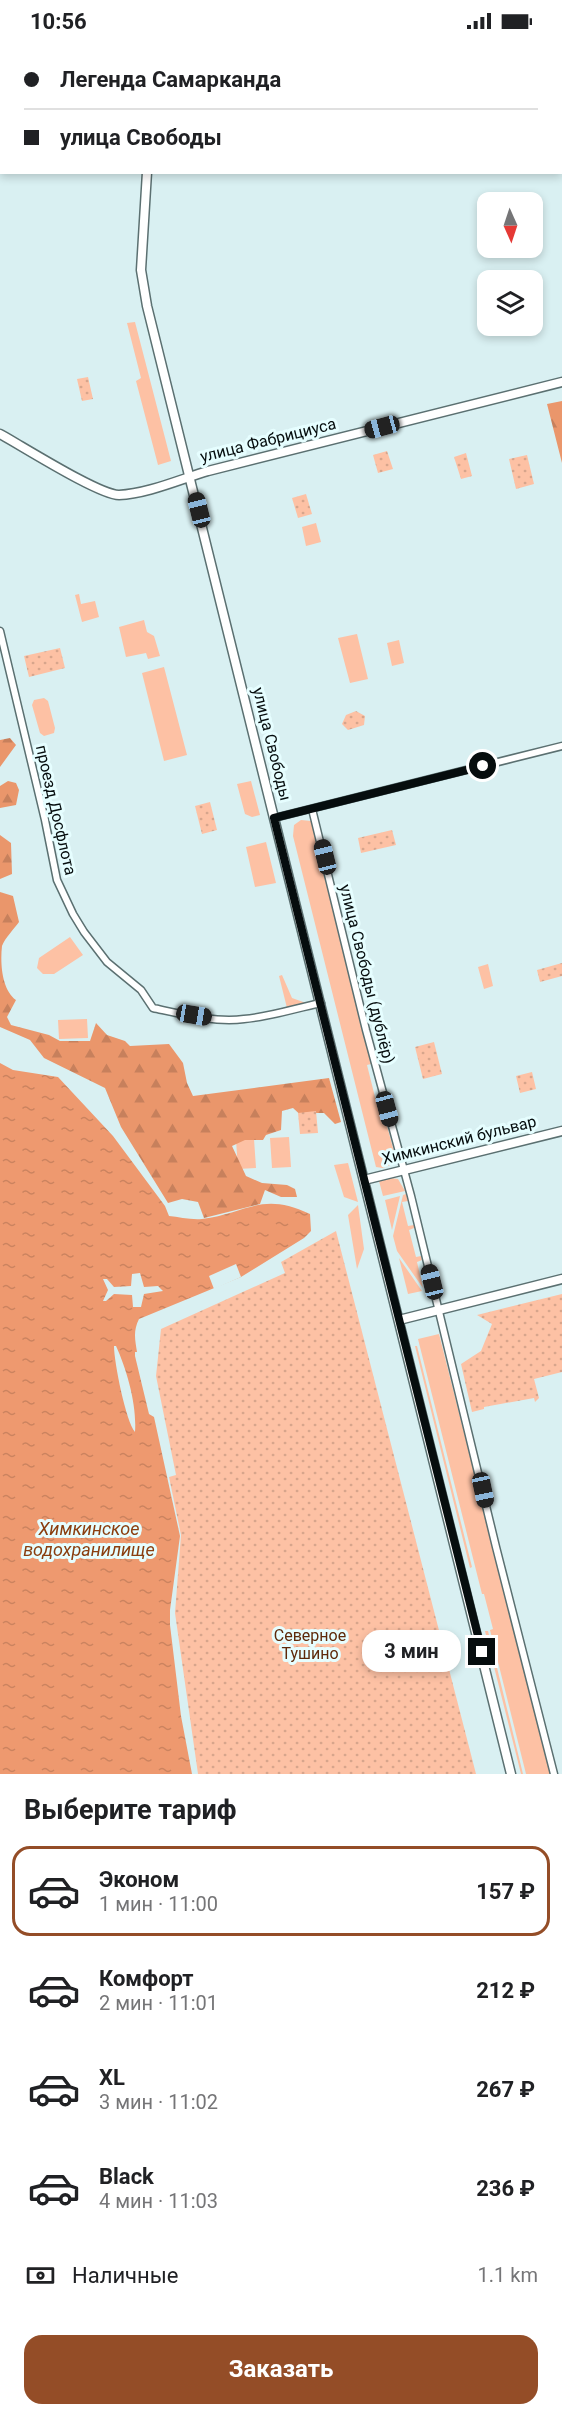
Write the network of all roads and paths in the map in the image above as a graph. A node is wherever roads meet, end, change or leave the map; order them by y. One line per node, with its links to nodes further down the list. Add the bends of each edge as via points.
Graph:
1 (147, 174): 4 (main road, улица Свободы, via 141,250 144,290)
2 (562, 382): 4 (main road, улица Фабрициуса)
3 (0, 434): 4 (main road, улица Фабрициуса, via 113,495)
4 (191, 476): 8 (main road, улица Свободы)
5 (0, 631): 9 (street, проезд Досфлота, via 57,880 73,914 107,962 141,990 153,1008 163,1010 244,1020)
6 (562, 746): 7 (street)
7 (312, 809): 8 (street); 11 (street, улица Свободы (дублёр))
8 (274, 818): 9 (main road, улица Свободы)
9 (321, 1003): 12 (main road, улица Свободы)
10 (562, 1131): 11 (main road, Химкинский бульвар)
11 (404, 1169): 12 (main road, Химкинский бульвар); 14 (street, улица Свободы (дублёр))
12 (364, 1180): 15 (main road, улица Свободы)
13 (562, 1279): 14 (main road)
14 (438, 1311): 15 (main road); 17 (street, улица Свободы (дублёр))
15 (399, 1320): 16 (main road, улица Свободы)
16 (511, 1774)
17 (554, 1774)

